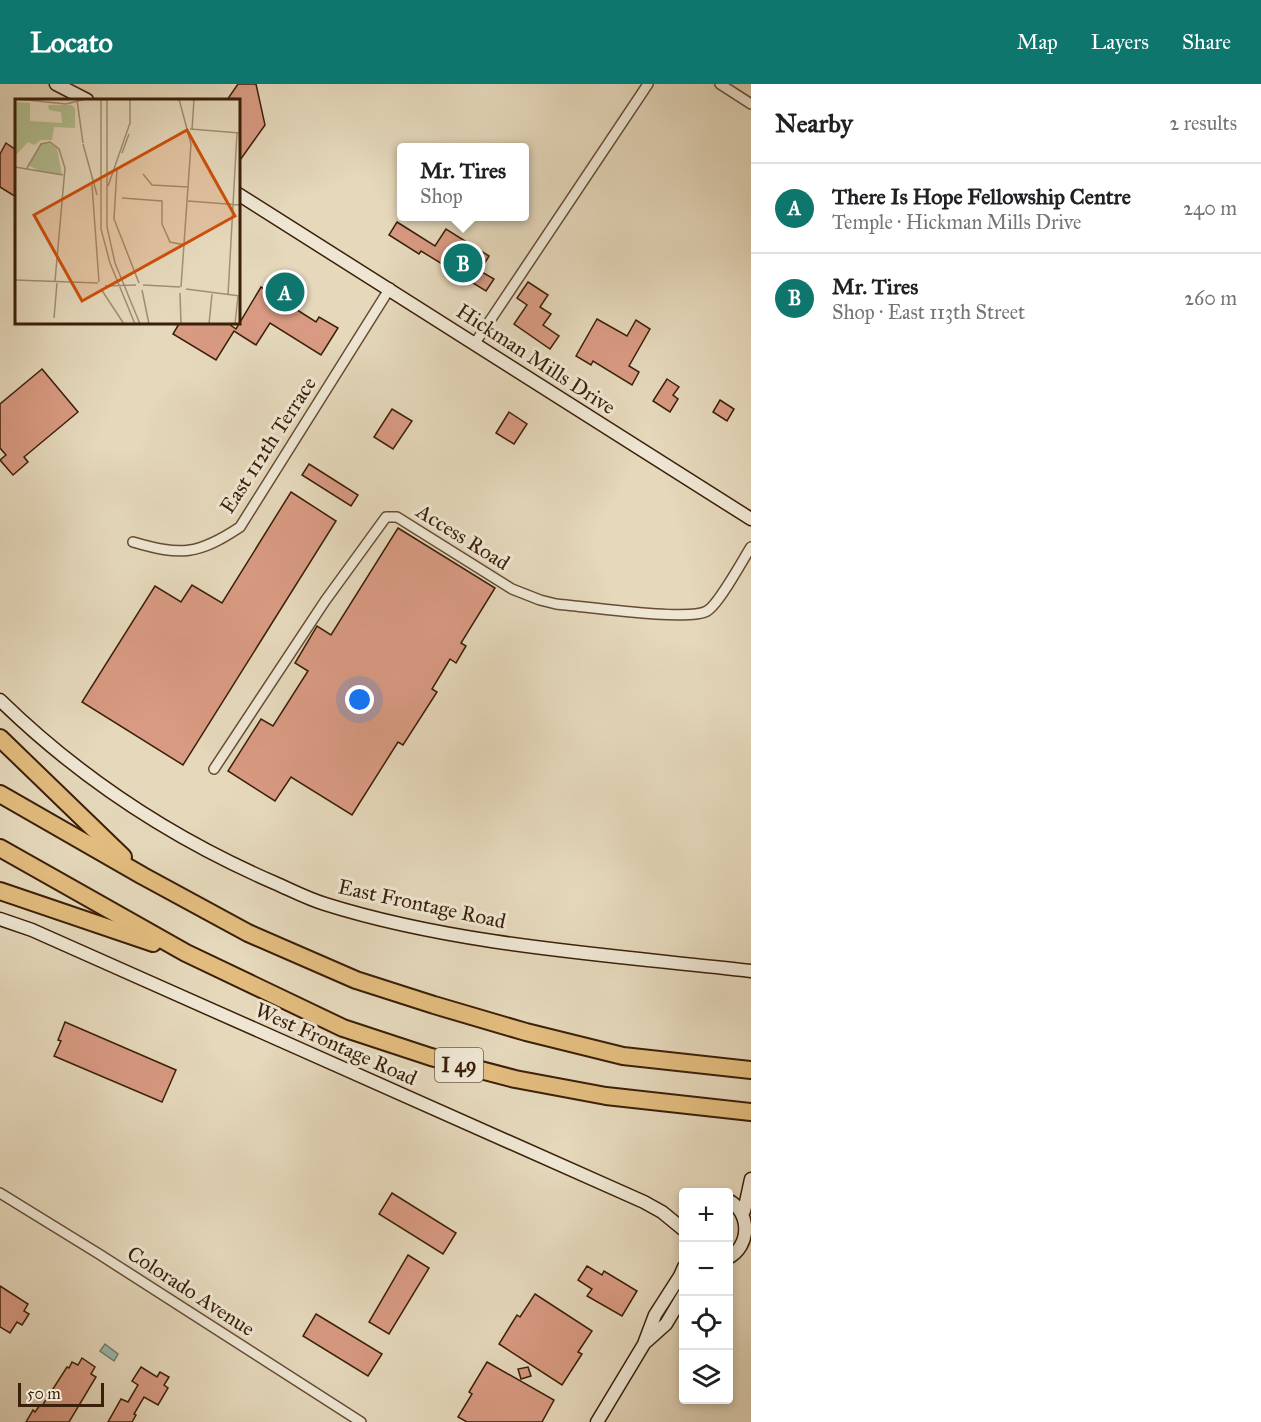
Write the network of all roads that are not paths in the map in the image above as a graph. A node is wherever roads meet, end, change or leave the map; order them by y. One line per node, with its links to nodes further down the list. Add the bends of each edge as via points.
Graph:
1 (56, 84): 5 (street)
2 (65, 84): 6 (street)
3 (648, 84): 10 (street)
4 (720, 84): 7 (street)
5 (86, 99)
6 (87, 99)
7 (751, 104)
8 (240, 195): 9 (street, Hickman Mills Drive)
9 (390, 288): 10 (street, Hickman Mills Drive); 12 (street, East 112th Terrace, via 240,527 214,544 191,551 160,550)
10 (475, 343): 11 (street, Hickman Mills Drive)
11 (751, 519)
12 (133, 542)
13 (751, 547): 16 (street, Access Road, via 715,603 707,611 686,616 540,600 512,589 397,517 386,517 325,601)
14 (0, 700): 23 (street, East Frontage Road, via 74,766 172,831 253,874 323,904 393,922 516,944)
15 (0, 738): 19 (highway)
16 (214, 769)
17 (0, 794): 19 (highway, I 49)
18 (0, 848): 22 (highway, I 49)
19 (143, 876): 24 (highway, I 49, via 259,937 356,980 434,1005 623,1056)
20 (0, 891): 22 (highway)
21 (0, 919): 31 (street, West Frontage Road, via 644,1202)
22 (186, 953): 25 (highway, I 49, via 343,1028 431,1057 514,1079 606,1096)
23 (751, 972)
24 (751, 1070)
25 (751, 1112)
26 (751, 1180): 28 (street); 30 (street)
27 (0, 1193): 37 (street, Colorado Avenue)
28 (733, 1196)
29 (733, 1202): 30 (street)
30 (744, 1211): 32 (street, via 750,1230)
31 (679, 1226)
32 (747, 1247): 33 (street)
33 (733, 1256)
34 (679, 1278): 36 (street, via 655,1315)
35 (683, 1296): 36 (street, via 666,1324)
36 (644, 1344): 38 (street)
37 (361, 1422)
38 (597, 1422)

